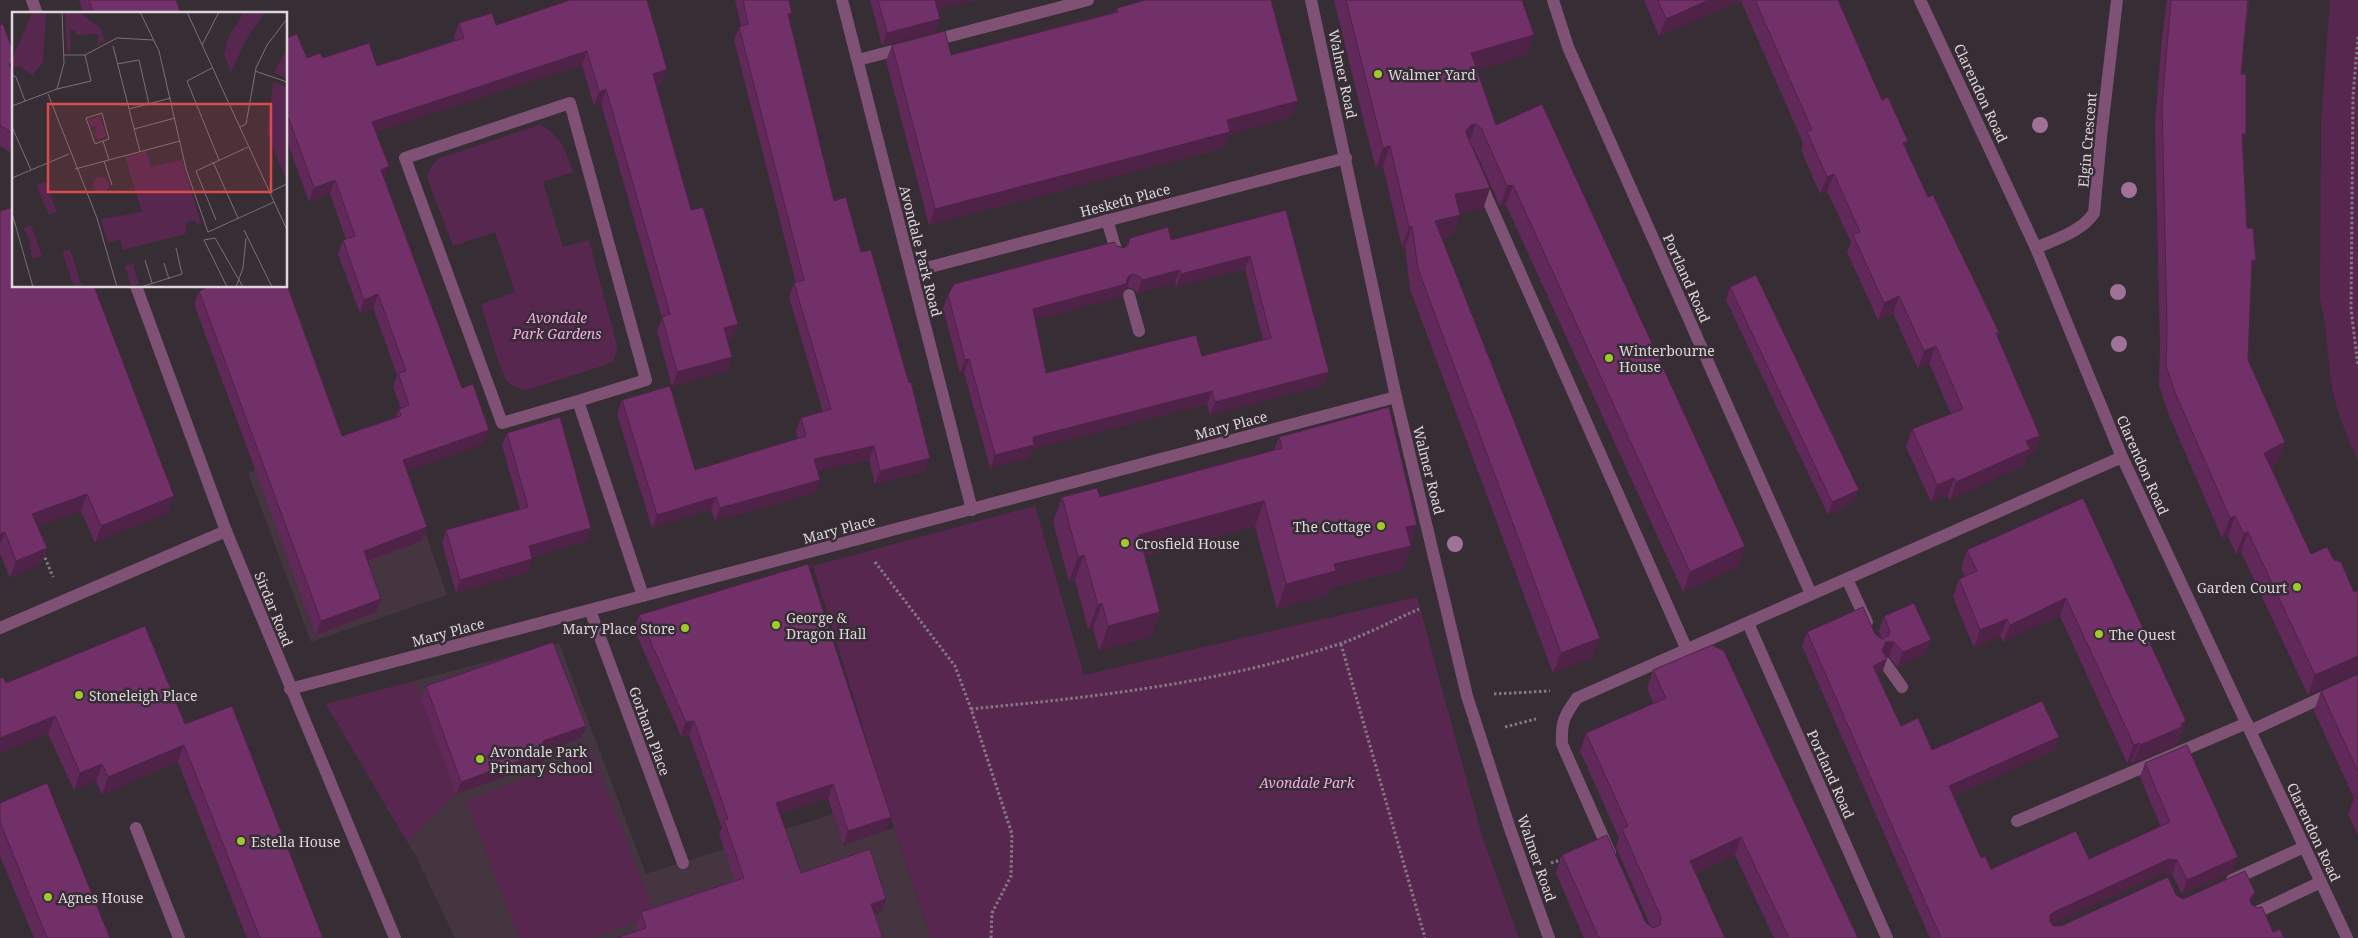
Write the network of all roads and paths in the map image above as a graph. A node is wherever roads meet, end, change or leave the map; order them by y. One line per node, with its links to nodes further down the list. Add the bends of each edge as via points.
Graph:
1 (32, 0): 9 (street)
2 (842, 0): 11 (street, Avondale Park Road)
3 (1088, 0): 8 (street)
4 (1311, 0): 12 (street, Walmer Road)
5 (1553, 0): 30 (street, Portland Road, via 1568,47)
6 (1920, 0): 15 (street, Clarendon Road)
7 (2117, 0): 15 (street, Elgin Crescent, via 2094,213 2088,222 2072,233)
8 (1073, 2): 11 (street)
9 (36, 12)
10 (2358, 37): 21 (path, via 2353,96 2350,309)
11 (858, 60): 17 (street, Avondale Park Road)
12 (1346, 158): 14 (street, Hesketh Place); 22 (street, Walmer Road)
13 (1475, 170): 39 (street)
14 (1108, 220): 16 (street); 17 (street, Hesketh Place)
15 (2036, 248): 24 (street, Clarendon Road)
16 (1117, 253)
17 (911, 272): 25 (street, Avondale Park Road)
18 (137, 288): 26 (street, Sirdar Road)
19 (1129, 295): 20 (street)
20 (1139, 331)
21 (2358, 366)
22 (1396, 397): 25 (street, Mary Place); 33 (street, Walmer Road)
23 (578, 401): 23 (street, via 502,423 405,158 570,103 646,380); 31 (street)
24 (2122, 457): 29 (street); 48 (street, Clarendon Road)
25 (972, 510): 27 (street, Mary Place)
26 (226, 531): 32 (street); 43 (street, Sirdar Road)
27 (857, 539): 31 (street, Mary Place); 46 (path, via 955,666)
28 (40, 547): 32 (path)
29 (1847, 579): 30 (street); 37 (street)
30 (1811, 594): 35 (street)
31 (643, 596): 34 (street, Mary Place)
32 (63, 601): 36 (street)
33 (1446, 602): 38 (path, via 1420,608); 44 (street, Walmer Road)
34 (590, 610): 43 (street, Mary Place); 54 (street, Gorham Place)
35 (1748, 623): 39 (street); 66 (street, Portland Road)
36 (0, 628)
37 (1873, 637)
38 (1341, 644): 46 (path, via 1242,671 1085,698); 64 (path)
39 (1687, 650): 45 (street)
40 (1884, 663): 42 (street)
41 (2358, 681): 48 (street)
42 (1902, 687)
43 (290, 689): 62 (street, Sirdar Road)
44 (1467, 696): 45 (path, via 1547,690); 49 (street, Walmer Road)
45 (1577, 698): 47 (street)
46 (971, 708): 63 (path, via 1012,834 1011,876 992,913)
47 (1568, 711): 49 (path); 52 (street, via 1561,725 1562,744)
48 (2248, 727): 50 (street); 53 (street, Clarendon Road)
49 (1479, 733): 65 (street, Walmer Road)
50 (2017, 821)
51 (136, 828): 61 (street)
52 (1606, 843): 55 (path); 56 (street)
53 (2304, 847): 57 (street, Clarendon Road); 58 (street)
54 (683, 863)
55 (1546, 865)
56 (1617, 869)
57 (2321, 882): 59 (street); 67 (street, Clarendon Road)
58 (2219, 886)
59 (2253, 914)
60 (2358, 936): 68 (street)
61 (179, 938)
62 (395, 938)
63 (991, 938)
64 (1425, 938)
65 (1549, 938)
66 (1887, 938)
67 (2347, 938)
68 (2353, 938)

